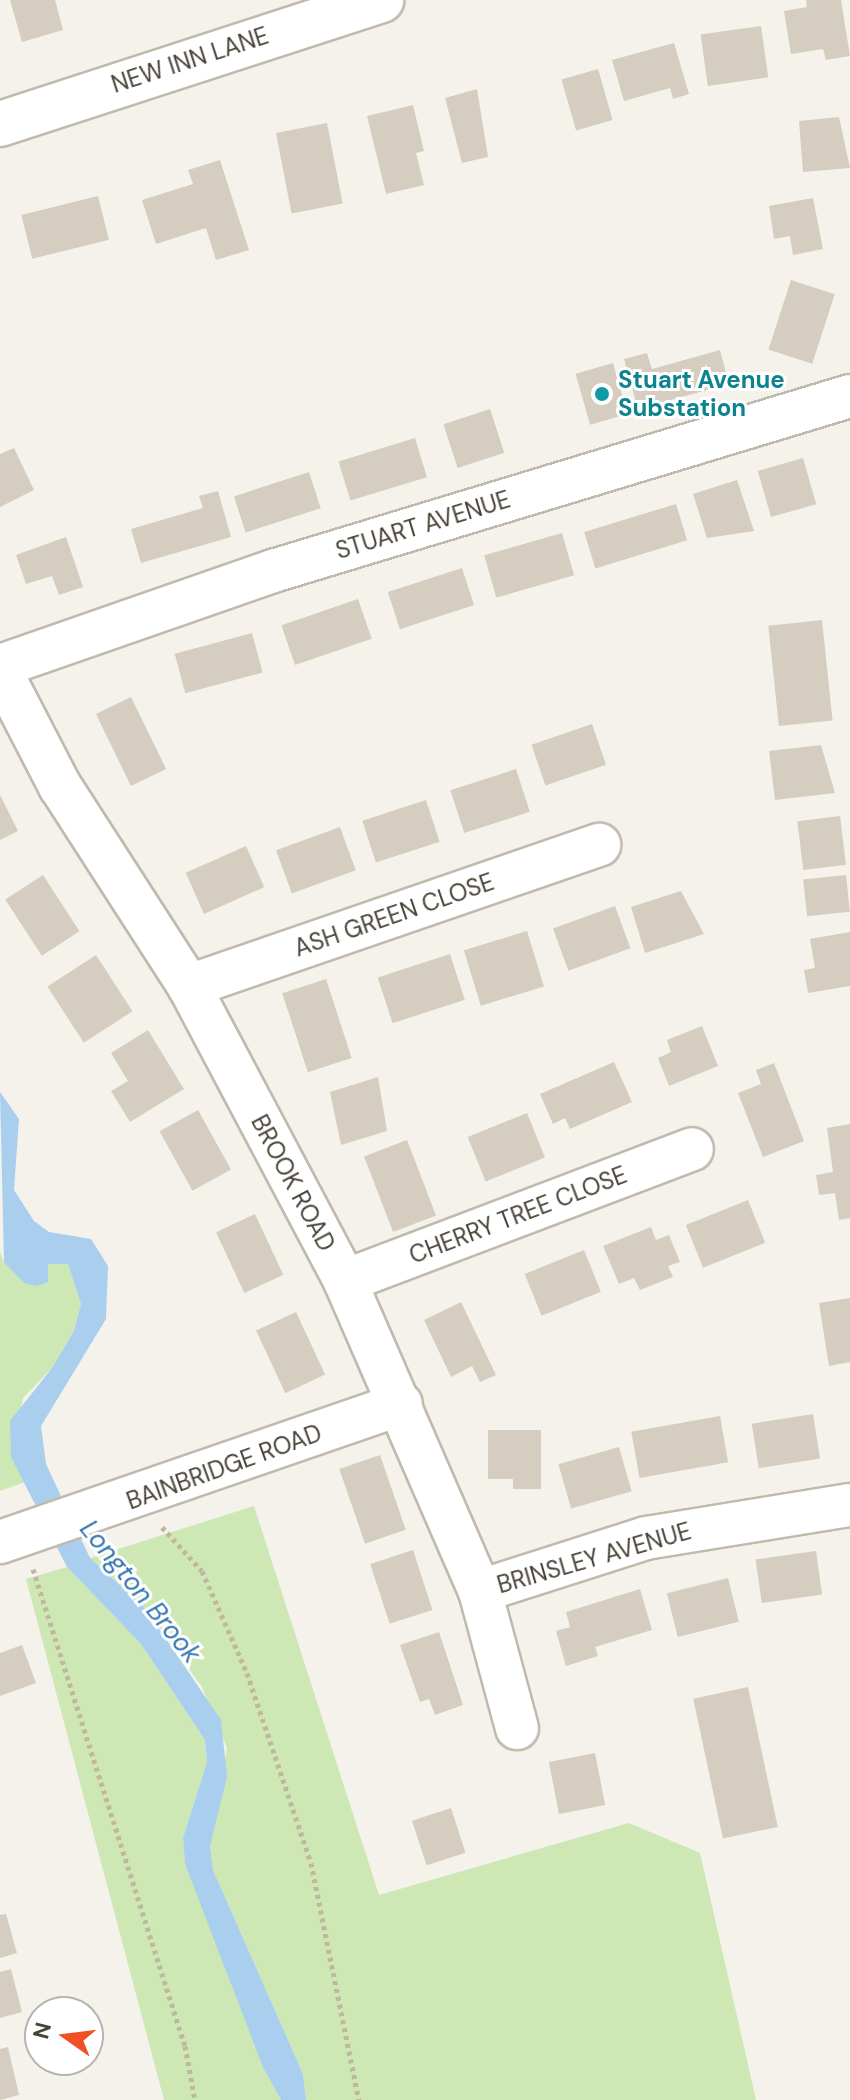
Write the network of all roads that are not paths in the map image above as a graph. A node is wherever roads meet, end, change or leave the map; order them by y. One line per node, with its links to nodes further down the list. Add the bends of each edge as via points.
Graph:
1 (381, 0): 2 (street, NEW INN LANE)
2 (0, 124)
3 (850, 396): 4 (street, STUART AVENUE, via 273,571)
4 (0, 668): 6 (street, BROOK ROAD, via 60,786)
5 (599, 845): 6 (street, ASH GREEN CLOSE)
6 (189, 986): 8 (street, BROOK ROAD)
7 (692, 1149): 8 (street, CHERRY TREE CLOSE)
8 (345, 1281): 9 (street, BROOK ROAD)
9 (401, 1404): 11 (street, BAINBRIDGE ROAD); 12 (street, BROOK ROAD)
10 (850, 1505): 12 (street, BRINSLEY AVENUE, via 646,1538)
11 (19, 1537)
12 (480, 1591): 13 (street, BROOK ROAD)
13 (517, 1728)

